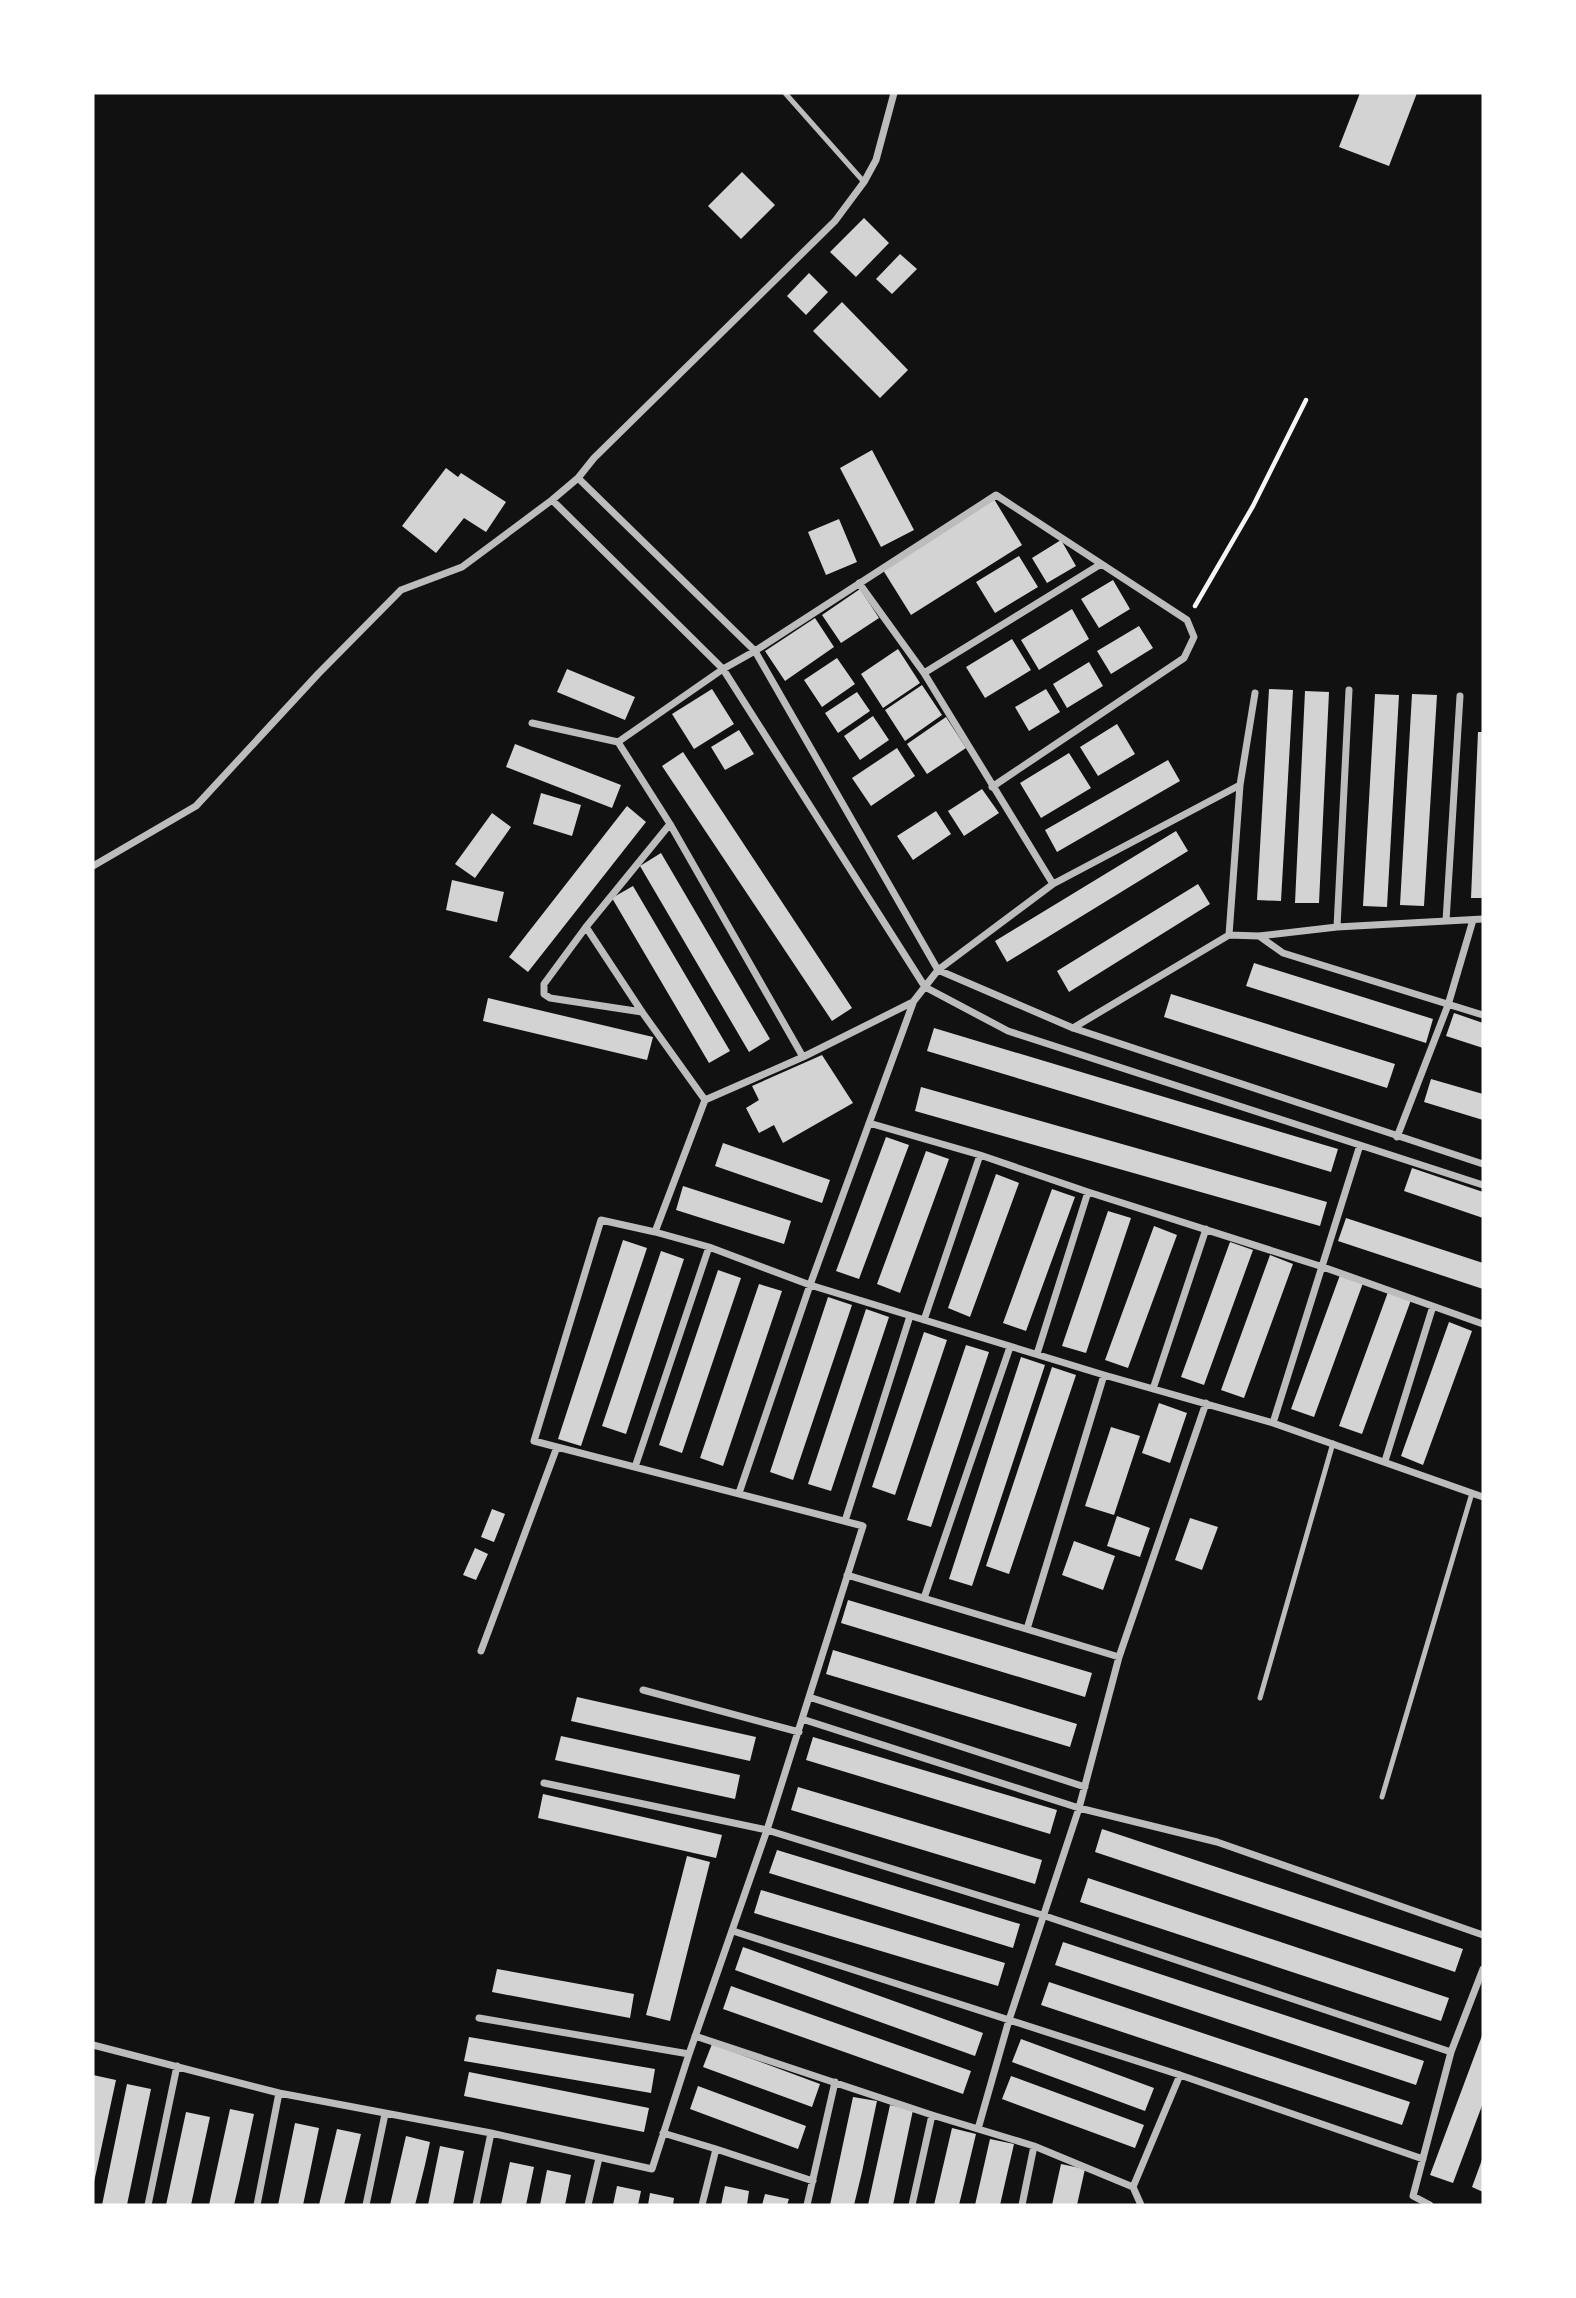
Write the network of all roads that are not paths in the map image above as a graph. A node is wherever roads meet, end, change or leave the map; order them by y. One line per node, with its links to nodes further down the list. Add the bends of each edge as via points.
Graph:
1 (785, 93): 3 (lane)
2 (894, 93): 3 (street, via 876,160)
3 (864, 183): 4 (street, via 835,221)
4 (578, 478): 5 (street); 8 (street)
5 (552, 500): 9 (street); 19 (street, via 462,567 401,590 196,806)
6 (1101, 564): 7 (street, via 996,495); 10 (street); 17 (street, via 1187,620 1194,637 1184,658)
7 (859, 583): 8 (street); 10 (street)
8 (755, 651): 9 (street); 28 (street)
9 (723, 669): 15 (street); 29 (street)
10 (924, 673): 17 (street)
11 (1349, 690): 25 (street)
12 (1255, 693): 16 (street)
13 (1460, 696): 23 (street)
14 (532, 723): 15 (street)
15 (618, 742): 18 (street)
16 (1240, 785): 20 (street); 26 (street)
17 (992, 787): 20 (street)
18 (670, 824): 24 (street); 35 (street)
19 (93, 866)
20 (1053, 884): 28 (street)
21 (1483, 919): 22 (street)
22 (1473, 920): 23 (street); 31 (street)
23 (1446, 921): 25 (street)
24 (586, 927): 32 (street); 32 (street, via 544,984 544,993 550,998)
25 (1337, 927): 27 (street)
26 (1229, 935): 27 (street); 34 (street)
27 (1259, 936): 31 (street, via 1283,953)
28 (938, 970): 29 (street); 34 (street)
29 (925, 987): 30 (street); 39 (street, via 1008,1031)
30 (913, 1002): 35 (street); 37 (street)
31 (1448, 1005): 33 (street); 38 (street)
32 (642, 1012): 36 (street)
33 (1483, 1015)
34 (1073, 1028): 38 (street)
35 (803, 1057): 36 (street)
36 (705, 1100): 45 (street)
37 (869, 1123): 40 (street); 48 (street)
38 (1397, 1137): 41 (street)
39 (1360, 1145): 42 (street); 47 (street)
40 (979, 1155): 43 (street); 51 (street)
41 (1483, 1164)
42 (1483, 1185)
43 (1088, 1192): 44 (street); 54 (street)
44 (1206, 1229): 47 (street); 56 (street)
45 (655, 1232): 46 (street); 60 (street, via 600,1220 534,1441)
46 (709, 1247): 48 (street); 62 (street)
47 (1323, 1267): 49 (street); 58 (street)
48 (810, 1285): 50 (street); 63 (street)
49 (1433, 1306): 52 (street); 61 (street)
50 (910, 1316): 51 (street); 66 (street)
51 (924, 1320): 53 (street)
52 (1483, 1324)
53 (1010, 1347): 54 (street); 68 (street)
54 (1037, 1354): 55 (street)
55 (1104, 1375): 56 (street); 69 (street)
56 (1153, 1389): 57 (street)
57 (1206, 1403): 58 (street); 71 (street)
58 (1273, 1423): 59 (street)
59 (1333, 1443): 61 (street); 74 (lane)
60 (557, 1447): 62 (street); 70 (street)
61 (1385, 1461): 64 (street)
62 (635, 1467): 63 (street)
63 (739, 1493): 66 (street)
64 (1472, 1493): 65 (street); 79 (lane)
65 (1483, 1497)
66 (845, 1521): 67 (street, via 863,1526)
67 (847, 1575): 68 (street); 73 (street)
68 (924, 1598): 69 (street)
69 (1027, 1629): 71 (street)
70 (481, 1651)
71 (1119, 1657): 78 (street)
72 (643, 1690): 76 (street)
73 (809, 1697): 75 (street); 78 (street)
74 (1260, 1698)
75 (802, 1719): 76 (street); 80 (street)
76 (799, 1732): 81 (street)
77 (544, 1783): 81 (street)
78 (1085, 1787): 80 (street)
79 (1382, 1797)
80 (1079, 1808): 82 (street); 84 (street, via 1217,1842)
81 (767, 1830): 82 (street); 83 (street)
82 (1042, 1915): 87 (street); 90 (street)
83 (733, 1931): 87 (street); 88 (street)
84 (1483, 1936)
85 (1483, 1969): 90 (street)
86 (479, 2018): 91 (street)
87 (1009, 2020): 93 (street); 98 (street)
88 (695, 2036): 91 (street); 94 (street)
89 (93, 2045): 92 (street)
90 (1451, 2052): 104 (street)
91 (689, 2054): 100 (street)
92 (177, 2066): 95 (street); 107 (street)
93 (1180, 2075): 104 (street); 106 (street)
94 (835, 2082): 97 (street); 105 (street)
95 (279, 2093): 96 (street); 108 (street)
96 (385, 2115): 99 (street); 109 (street)
97 (932, 2115): 98 (street); 114 (street)
98 (978, 2129): 101 (street)
99 (491, 2133): 103 (street); 110 (street)
100 (663, 2133): 102 (street); 103 (street, via 652,2169)
101 (1034, 2146): 106 (street); 115 (street)
102 (716, 2149): 105 (street); 112 (street)
103 (599, 2158): 111 (street)
104 (1423, 2159): 117 (street, via 1413,2196)
105 (813, 2181): 113 (street)
106 (1133, 2187): 116 (street)
107 (148, 2205)
108 (257, 2205)
109 (366, 2205)
110 (476, 2205)
111 (588, 2205)
112 (702, 2205)
113 (807, 2205)
114 (912, 2205)
115 (1022, 2205)
116 (1141, 2205)
117 (1430, 2205)

